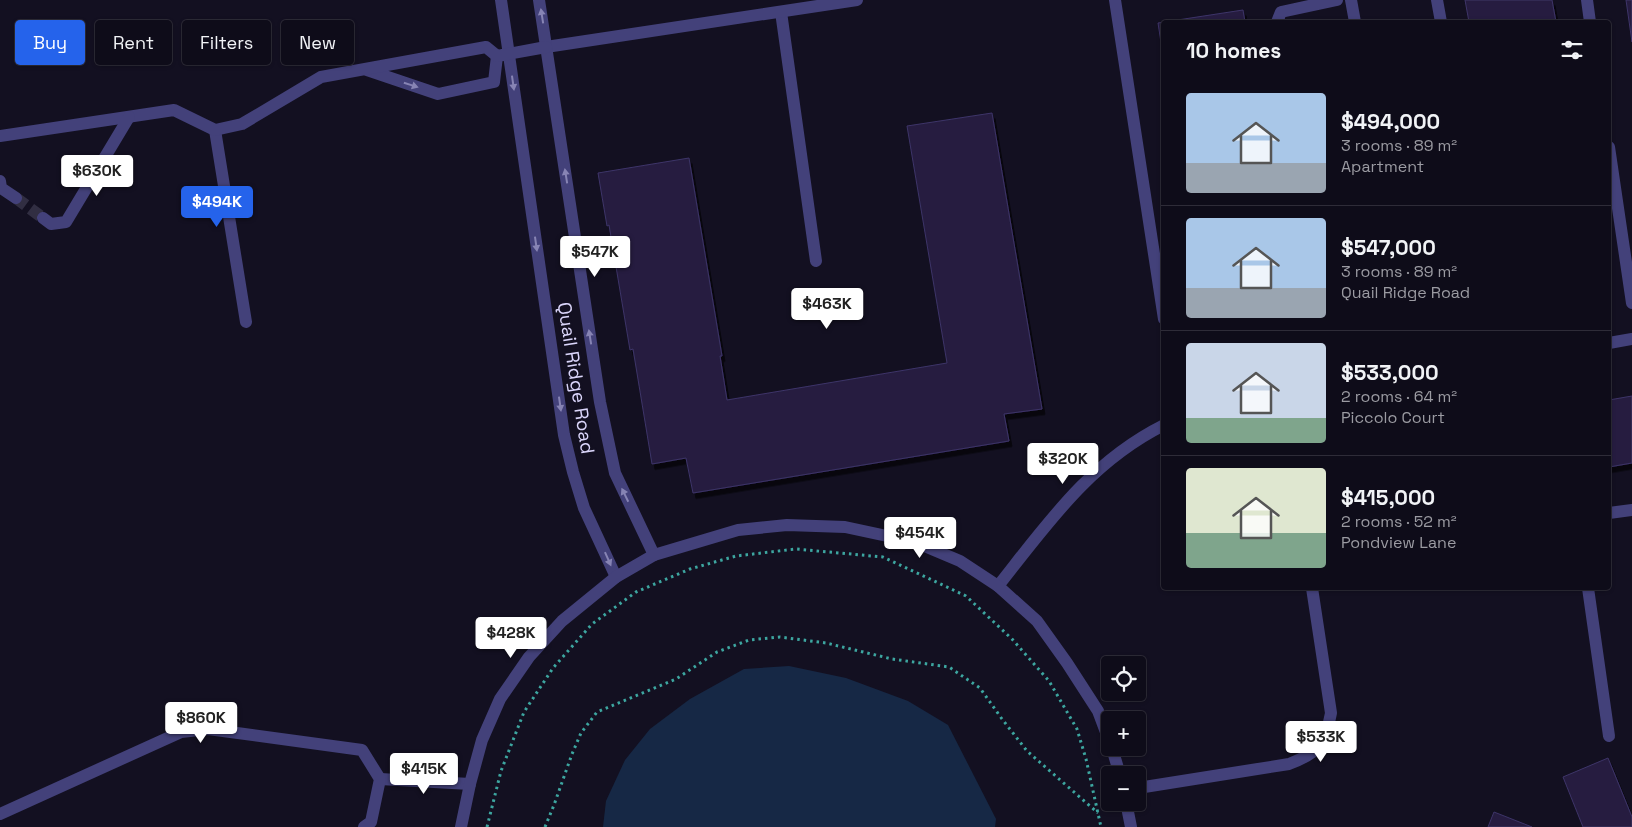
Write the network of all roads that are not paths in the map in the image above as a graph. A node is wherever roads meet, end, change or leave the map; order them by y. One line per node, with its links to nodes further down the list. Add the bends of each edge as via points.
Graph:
1 (501, 0): 15 (street, Quail Ridge Road)
2 (539, 0): 14 (street, Quail Ridge Road, one-way to 2)
3 (857, 0): 9 (street)
4 (1115, 0): 25 (street)
5 (1337, 0): 10 (street, via 1281,12)
6 (1351, 0): 11 (street)
7 (1437, 0): 12 (street)
8 (1587, 0): 13 (street)
9 (781, 12): 14 (street); 24 (street)
10 (1278, 20)
11 (1355, 20)
12 (1441, 20)
13 (1590, 20)
14 (546, 47): 15 (street); 33 (street, Quail Ridge Road, one-way to 14, via 615,473 600,402)
15 (503, 54): 16 (street, via 486,47); 16 (street, one-way to 15, via 438,94 494,82); 34 (street, Quail Ridge Road, one-way to 34, via 564,435 584,508)
16 (364, 70): 18 (street, via 321,77 242,124)
17 (129, 117): 18 (street, via 174,110); 19 (street); 23 (street, via 66,222 51,224)
18 (215, 130): 27 (street)
19 (0, 136)
20 (1611, 161): 26 (street)
21 (0, 181): 22 (street, via 1,188)
22 (16, 198)
23 (43, 218)
24 (816, 261)
25 (1161, 299)
26 (1632, 303)
27 (246, 322)
28 (1632, 340): 29 (street)
29 (1611, 343)
30 (1161, 427): 35 (street, via 1101,466 1065,503)
31 (1632, 510): 32 (street)
32 (1611, 513)
33 (654, 555): 34 (street); 35 (street, via 738,530 787,525 845,527 915,542 960,561)
34 (616, 577): 41 (street, via 562,621 529,657 500,699 482,740)
35 (998, 586): 38 (street, via 1037,621)
36 (1312, 590): 42 (street, via 1331,714 1328,730 1319,746 1308,757 1289,764)
37 (1588, 590): 39 (street)
38 (1101, 720)
39 (1609, 736)
40 (380, 779): 41 (street); 44 (street, via 362,750 208,729 181,732); 45 (street, via 371,822)
41 (470, 784): 46 (street)
42 (1146, 787)
43 (1128, 811): 47 (street)
44 (0, 814)
45 (364, 827)
46 (461, 827)
47 (1131, 827)

